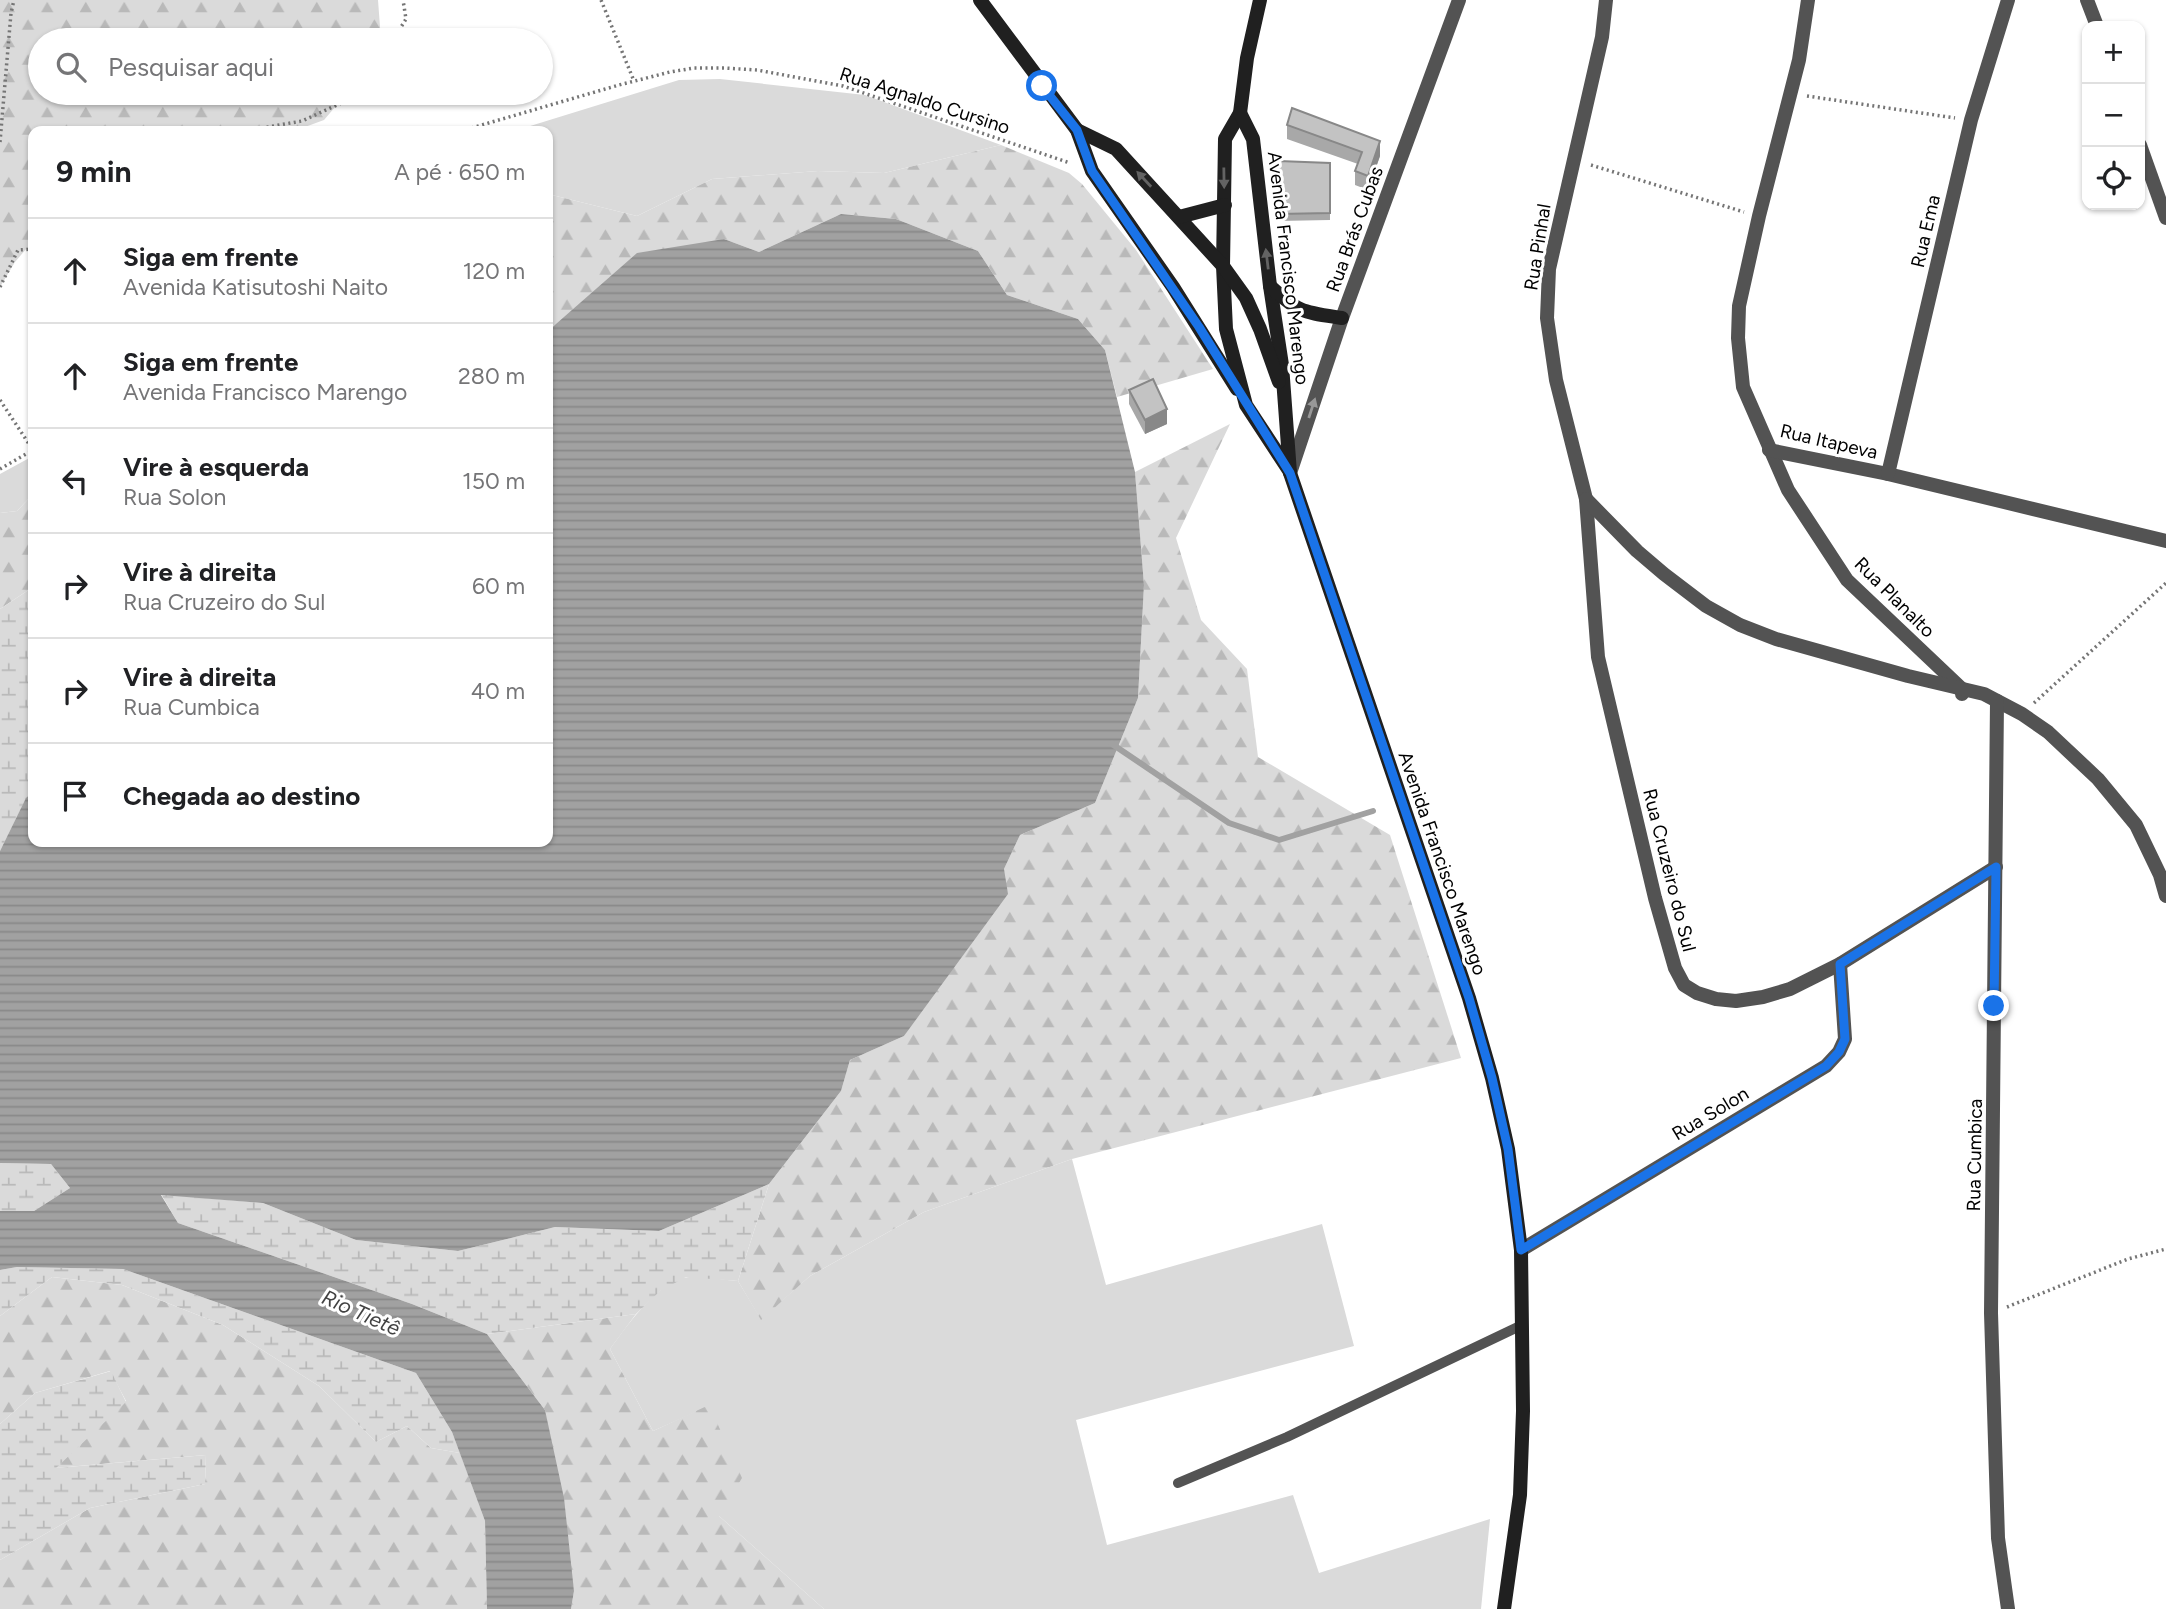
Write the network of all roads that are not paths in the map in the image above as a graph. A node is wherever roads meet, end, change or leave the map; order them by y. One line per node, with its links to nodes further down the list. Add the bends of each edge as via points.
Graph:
1 (980, 0): 10 (main road)
2 (1260, 0): 9 (main road, Avenida Francisco Marengo)
3 (1459, 0): 17 (street, Rua Brás Cubas)
4 (1606, 0): 23 (street, Rua Pinhal, via 1602,37 1549,269 1547,318 1556,380)
5 (2008, 0): 22 (street, Rua Ema, via 1970,120)
6 (2087, 0): 8 (street)
7 (1806, 2): 20 (street, Rua Itapeva, via 1799,60 1740,306 1743,387)
8 (2095, 21)
9 (1240, 113): 12 (main road, Avenida Francisco Marengo, one-way to 12, via 1225,139); 16 (main road, Avenida Francisco Marengo, one-way to 9, via 1253,139)
10 (1077, 130): 13 (main road, one-way to 10, via 1116,149); 19 (main road, via 1092,171)
11 (2141, 147): 14 (street)
12 (1225, 205): 13 (main road); 15 (main road, Avenida Francisco Marengo)
13 (1179, 216): 15 (main road)
14 (2166, 218)
15 (1223, 266): 18 (main road, via 1260,329); 19 (main road, Avenida Francisco Marengo, via 1226,329)
16 (1270, 286): 17 (main road, via 1294,308); 18 (main road, Avenida Francisco Marengo)
17 (1342, 318): 21 (street, Rua Brás Cubas, one-way to 17)
18 (1286, 401): 21 (main road, Avenida Francisco Marengo)
19 (1247, 405): 21 (main road, Avenida Francisco Marengo)
20 (1769, 450): 22 (street, Rua Itapeva); 25 (street, Rua Planalto, via 1788,490 1847,580)
21 (1290, 473): 30 (main road, Avenida Francisco Marengo, via 1469,998 1508,1149)
22 (1888, 474): 24 (street, Rua Itapeva)
23 (1586, 499): 25 (street, via 1664,574 1740,625); 29 (street, Rua Cruzeiro do Sul, via 1598,657 1655,898 1684,985 1716,999 1736,1001 1790,989)
24 (2166, 541)
25 (1962, 692): 26 (street, Rua Planalto)
26 (1997, 701): 27 (street, Rua Cumbica); 28 (street, Rua Planalto, via 2048,732 2136,825)
27 (1996, 867): 29 (street, Rua Cruzeiro do Sul); 34 (street, Rua Cumbica, via 1991,1313 1998,1538)
28 (2166, 895)
29 (1840, 964): 30 (street, Rua Solon, via 1845,1039 1826,1066)
30 (1521, 1250): 31 (main road, Avenida Francisco Marengo)
31 (1522, 1325): 32 (lane, via 1287,1437); 33 (main road, Avenida Francisco Marengo, via 1520,1495)
32 (1178, 1483)
33 (1504, 1609)
34 (2008, 1609)

